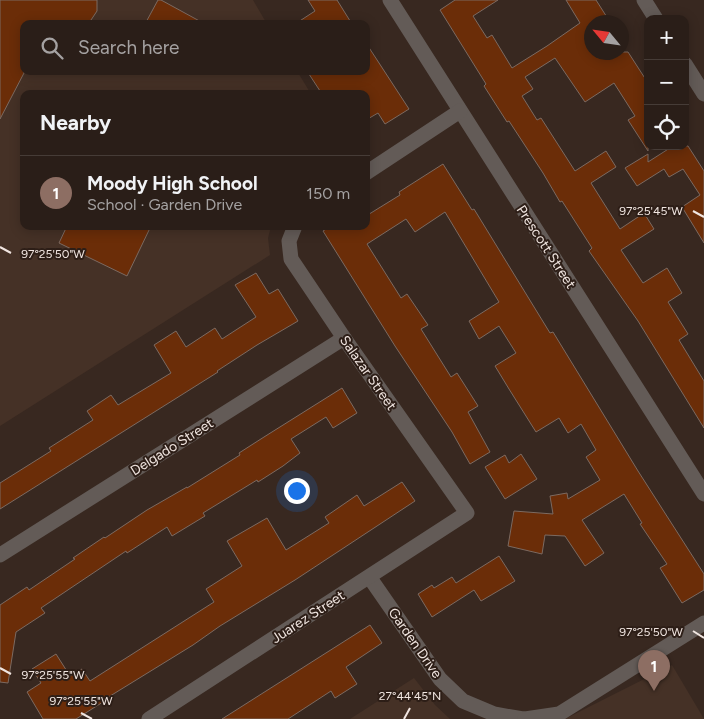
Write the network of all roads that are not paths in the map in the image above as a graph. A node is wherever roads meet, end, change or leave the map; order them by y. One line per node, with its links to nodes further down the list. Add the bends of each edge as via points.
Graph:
1 (390, 0): 6 (street, Prescott Street)
2 (644, 0): 3 (street)
3 (653, 15)
4 (689, 70): 5 (street)
5 (704, 94)
6 (460, 111): 7 (street); 10 (street, Prescott Street)
7 (370, 170)
8 (293, 230): 9 (street, Salazar Street, via 289,241 290,259)
9 (344, 338): 11 (street, Salazar Street); 12 (street, Delgado Street)
10 (704, 492)
11 (467, 513): 13 (street, Juarez Street)
12 (0, 555)
13 (370, 578): 15 (street, Juarez Street); 16 (street, Garden Drive, via 440,679 458,696 494,714)
14 (704, 623): 16 (street, Garden Drive, via 559,714)
15 (148, 719)
16 (524, 719)

